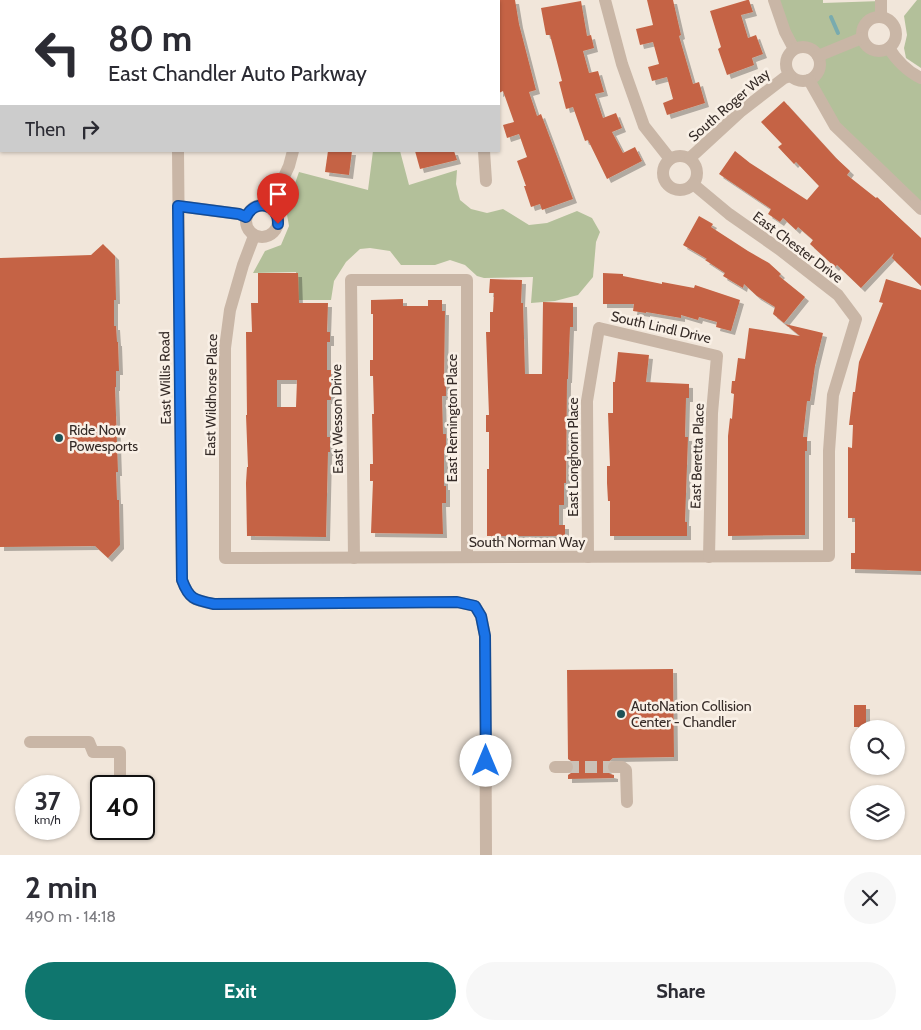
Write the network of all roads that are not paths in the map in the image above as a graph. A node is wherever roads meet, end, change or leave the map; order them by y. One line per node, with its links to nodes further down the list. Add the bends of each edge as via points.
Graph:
1 (605, 0): 16 (street, via 622,64 644,126)
2 (774, 0): 7 (street)
3 (881, 0): 4 (street)
4 (881, 17): 5 (street, via 866,22); 6 (street, via 891,22 896,32)
5 (862, 38): 6 (street, via 873,50); 8 (street)
6 (889, 48): 10 (street)
7 (794, 49): 8 (street, via 810,48); 9 (street, via 786,62)
8 (818, 56): 11 (street, via 818,73)
9 (790, 76): 11 (street, via 799,81); 15 (street, South Roger Way, via 740,112)
10 (921, 78)
11 (809, 80): 21 (street, via 835,126)
12 (178, 152): 19 (street, East Willis Road)
13 (293, 152): 20 (street)
14 (484, 152): 17 (street)
15 (690, 158): 16 (street, via 680,155); 18 (street, via 697,168)
16 (670, 159): 18 (street, via 664,168 664,180 677,190)
17 (486, 181)
18 (693, 184): 27 (street, East Chester Drive, via 838,295 856,319 833,395 829,451)
19 (178, 206): 22 (street); 37 (street, East Willis Road, via 182,580 186,591 194,600 214,604 457,602 475,606 481,616 485,636)
20 (270, 207): 22 (street, via 256,206); 23 (street, via 279,219 277,229 269,236)
21 (921, 208)
22 (246, 217): 23 (street, via 247,228)
23 (254, 236): 31 (street, East Wildhorse Place, via 230,310 225,348)
24 (467, 280): 28 (street, East Remington Place); 32 (street, East Wesson Drive, via 351,280)
25 (599, 328): 26 (street, South Lindl Drive); 29 (street, East Longhorn Place, via 587,401)
26 (717, 356): 30 (street, East Beretta Place, via 712,414)
27 (829, 556): 30 (street, South Norman Way)
28 (467, 557): 29 (street, South Norman Way); 32 (street, South Norman Way)
29 (588, 557): 30 (street, South Norman Way)
30 (709, 557)
31 (225, 558): 32 (street, South Norman Way)
32 (354, 558)
33 (30, 742): 35 (street, via 89,742 93,752 120,752)
34 (614, 767): 36 (street, via 626,770)
35 (120, 775)
36 (627, 802)
37 (486, 855)

